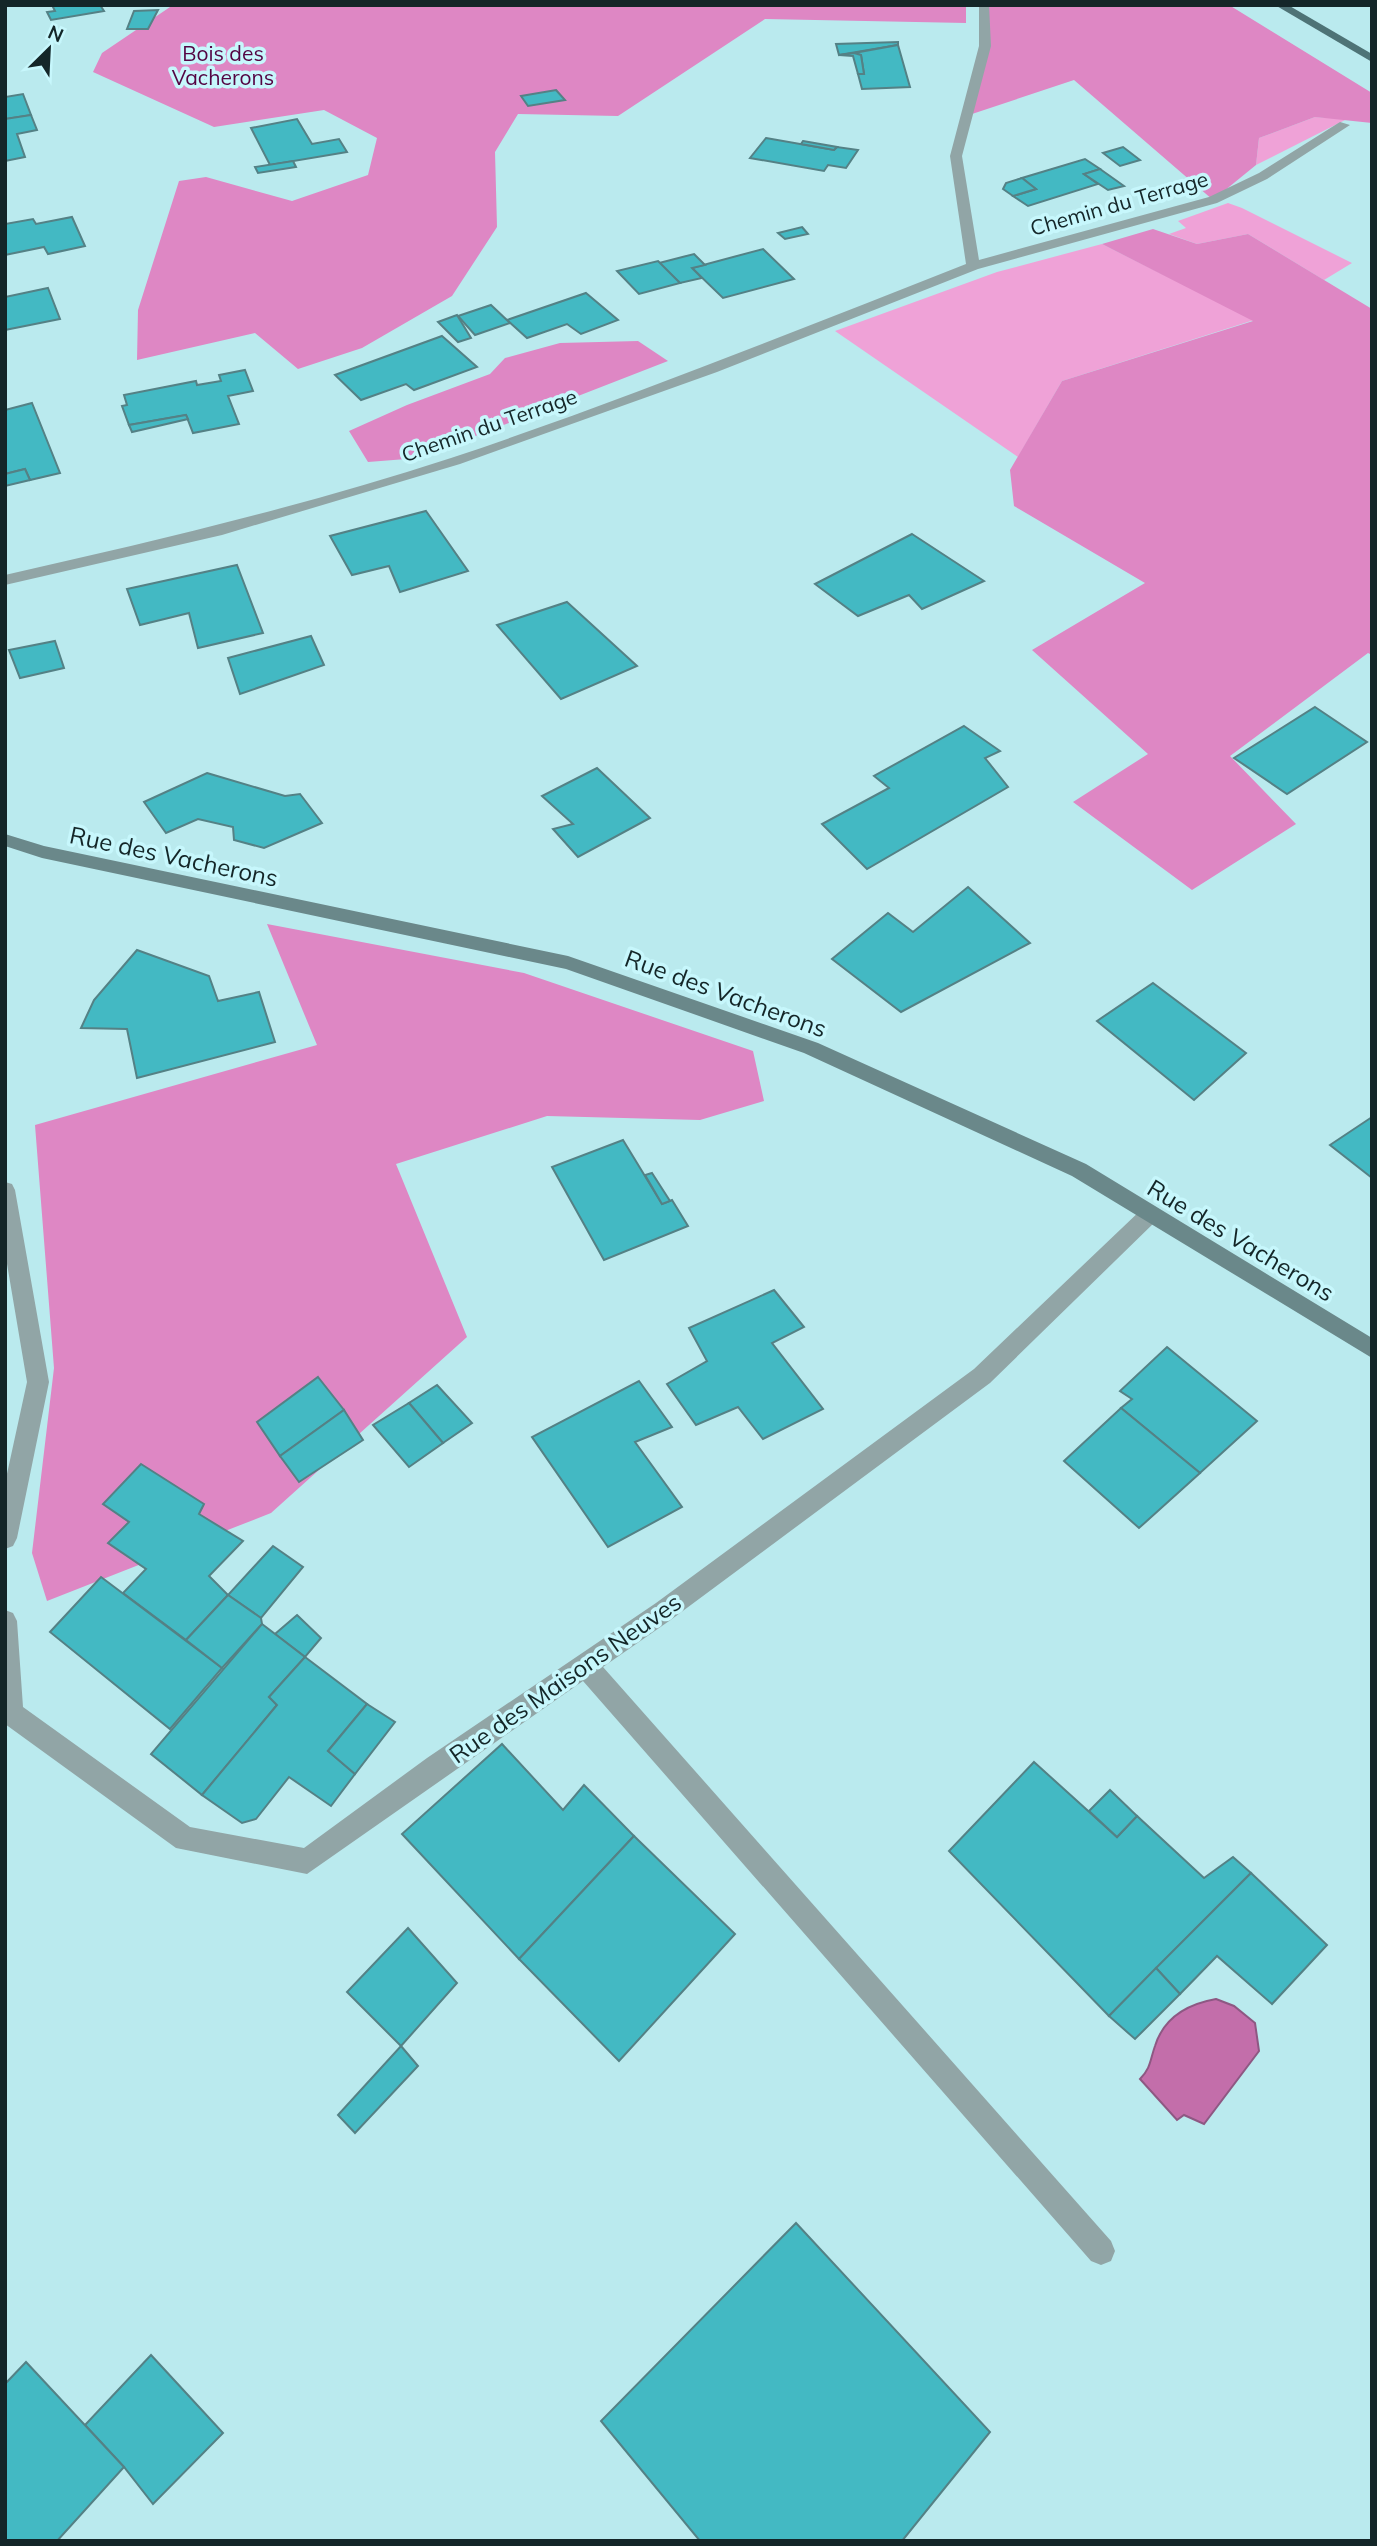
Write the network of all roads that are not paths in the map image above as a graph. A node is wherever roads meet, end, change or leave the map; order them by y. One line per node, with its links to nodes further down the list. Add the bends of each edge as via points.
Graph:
1 (984, 5): 5 (street, via 985,46 956,156)
2 (1280, 5): 3 (main road)
3 (1372, 59)
4 (1344, 125): 5 (street, Chemin du Terrage, via 1263,176 1213,200)
5 (972, 266): 6 (street, Chemin du Terrage, via 712,369 455,461 217,532)
6 (5, 580)
7 (5, 840): 9 (street, Rue des Vacherons, via 173,881 568,963 811,1048 1079,1170)
8 (5, 1190): 11 (street, via 38,1382)
9 (1150, 1214): 10 (street, Rue des Vacherons); 13 (street, Rue des Maisons Neuves, via 982,1376)
10 (1372, 1349)
11 (5, 1538)
12 (5, 1620): 13 (street, Rue des Maisons Neuves, via 11,1713 185,1839 307,1861)
13 (585, 1665): 14 (street)
14 (1101, 2252)

